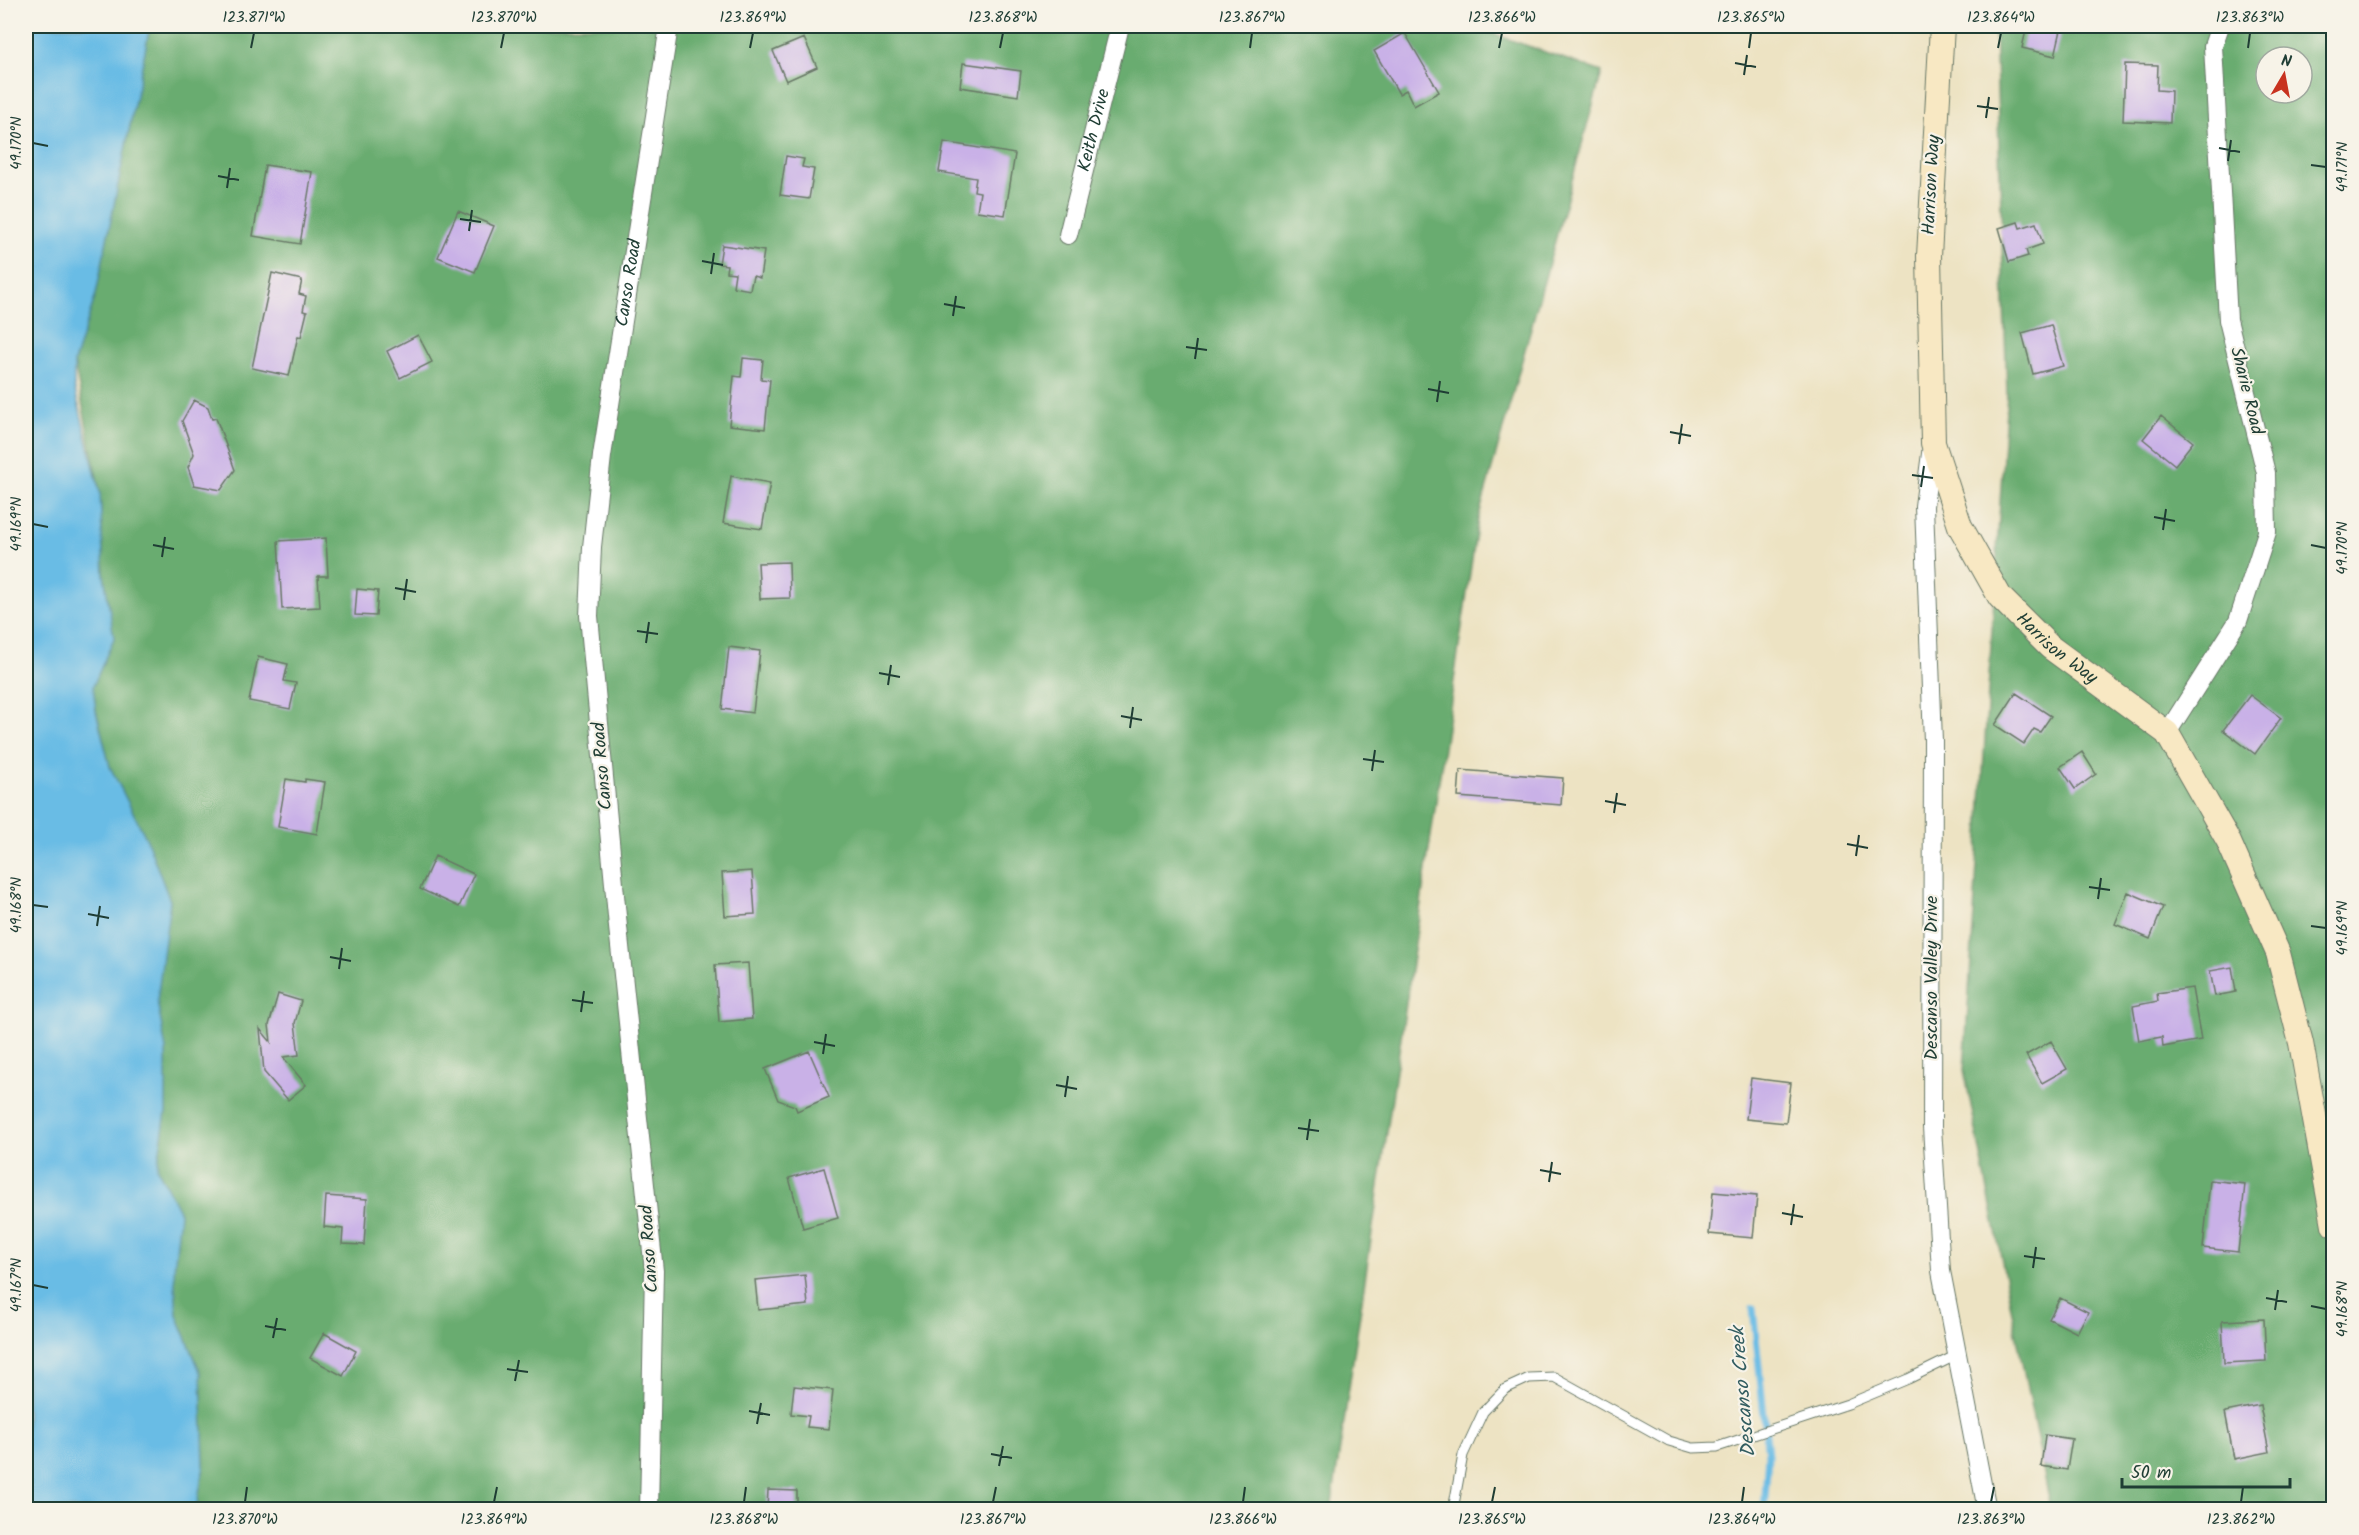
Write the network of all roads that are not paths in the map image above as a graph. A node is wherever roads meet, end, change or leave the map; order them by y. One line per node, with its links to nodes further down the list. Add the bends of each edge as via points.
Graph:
1 (669, 26): 10 (street, Canso Road, via 602,456 589,616 654,1271)
2 (1120, 26): 5 (street, Keith Drive)
3 (1942, 26): 6 (street, Harrison Way, via 1929,256)
4 (2220, 26): 7 (street, Sharie Road, via 2213,46 2228,320 2266,473 2267,532 2238,621)
5 (1068, 235)
6 (1933, 443): 7 (street, Harrison Way, via 1960,526 2001,597 2050,647); 9 (street, Descanso Valley Drive, via 1924,506 1933,741 1932,1127 1941,1271)
7 (2167, 733): 8 (street, Harrison Way, via 2228,840 2278,953 2301,1043)
8 (2334, 1225)
9 (1957, 1354): 11 (lane, via 1848,1404 1717,1446 1693,1448 1670,1441 1554,1377 1529,1378 1505,1389 1483,1412 1463,1455); 12 (street, Descanso Valley Drive)
10 (649, 1509)
11 (1453, 1509)
12 (1987, 1509)

